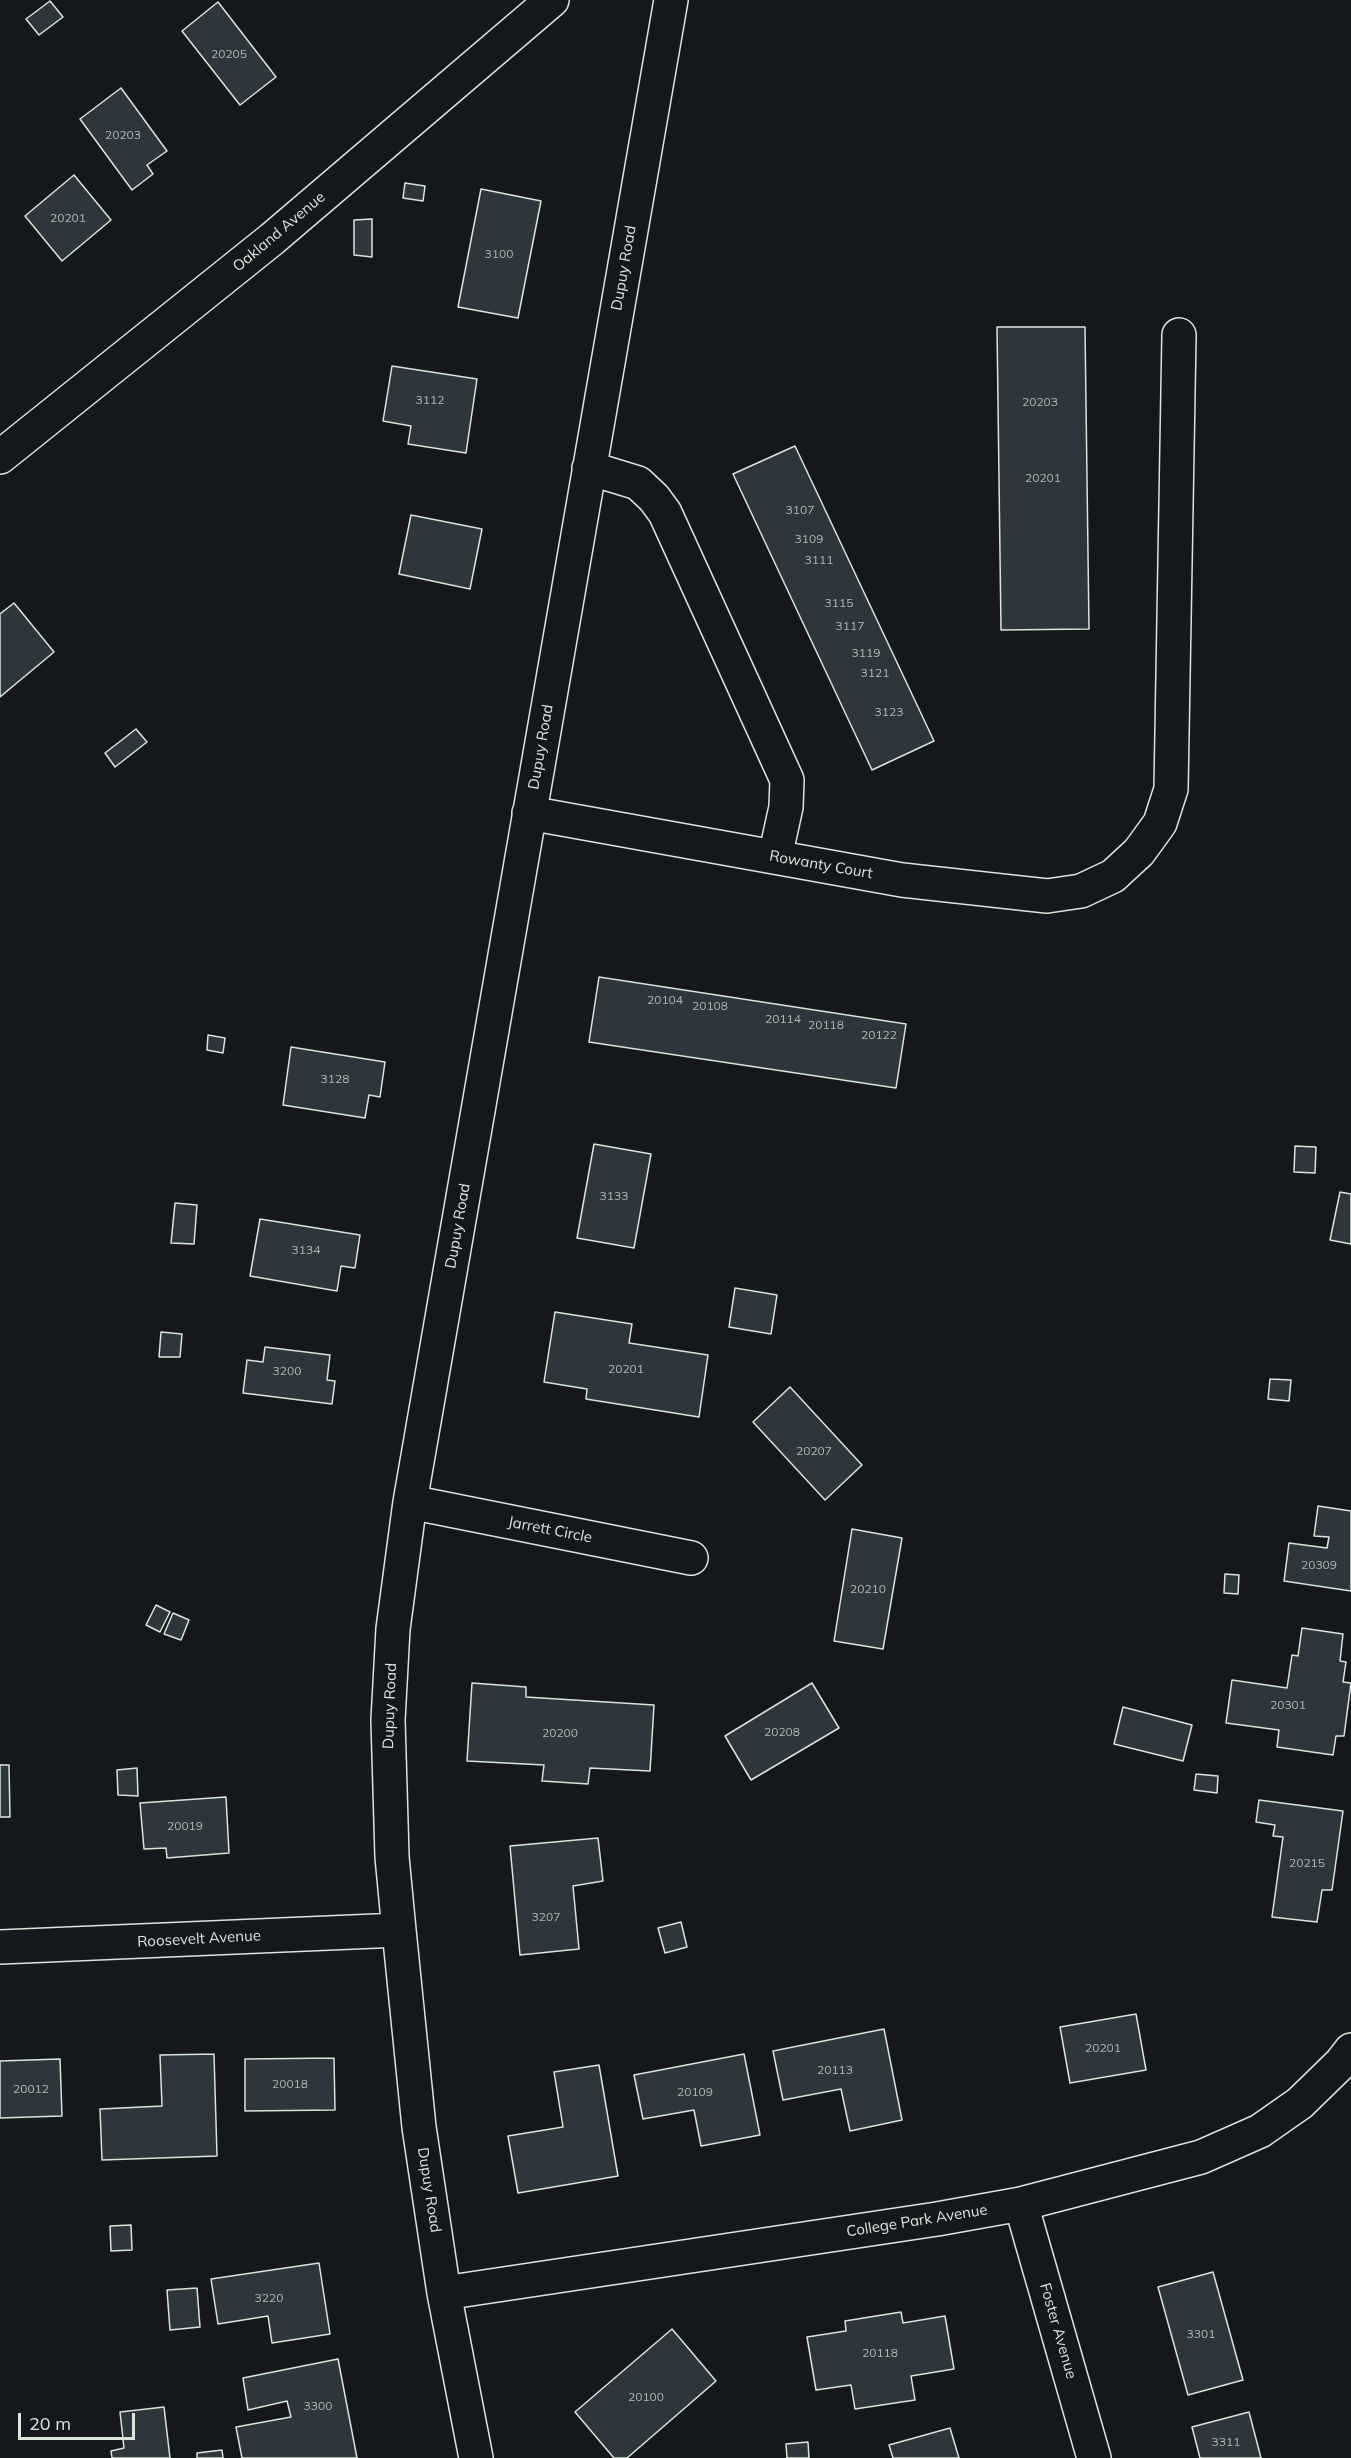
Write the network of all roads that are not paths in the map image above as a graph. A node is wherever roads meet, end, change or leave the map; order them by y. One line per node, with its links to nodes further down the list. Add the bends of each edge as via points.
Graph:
1 (552, 0): 4 (street, Oakland Avenue, via 272,239)
2 (671, 0): 5 (street, Dupuy Road)
3 (1179, 334): 7 (street, Rowanty Court, via 1172,789 1160,823 1139,852 1113,876 1082,891 1047,896 902,880)
4 (0, 457)
5 (589, 468): 6 (street, Dupuy Road); 7 (street, via 638,483 664,513 787,780 786,807)
6 (529, 813): 7 (street, Rowanty Court); 8 (street, Dupuy Road)
7 (775, 857)
8 (410, 1502): 9 (street, Jarrett Circle); 10 (street, Dupuy Road, via 393,1629 388,1720 392,1857)
9 (691, 1558)
10 (399, 1930): 11 (street, Roosevelt Avenue); 14 (street, Dupuy Road, via 419,2127)
11 (0, 1947)
12 (1351, 2050): 13 (street, College Park Avenue, via 1300,2103 1260,2131 1201,2157)
13 (1021, 2204): 14 (street, College Park Avenue); 16 (street, Foster Avenue)
14 (444, 2293): 15 (street, Dupuy Road)
15 (476, 2458)
16 (1094, 2458)

